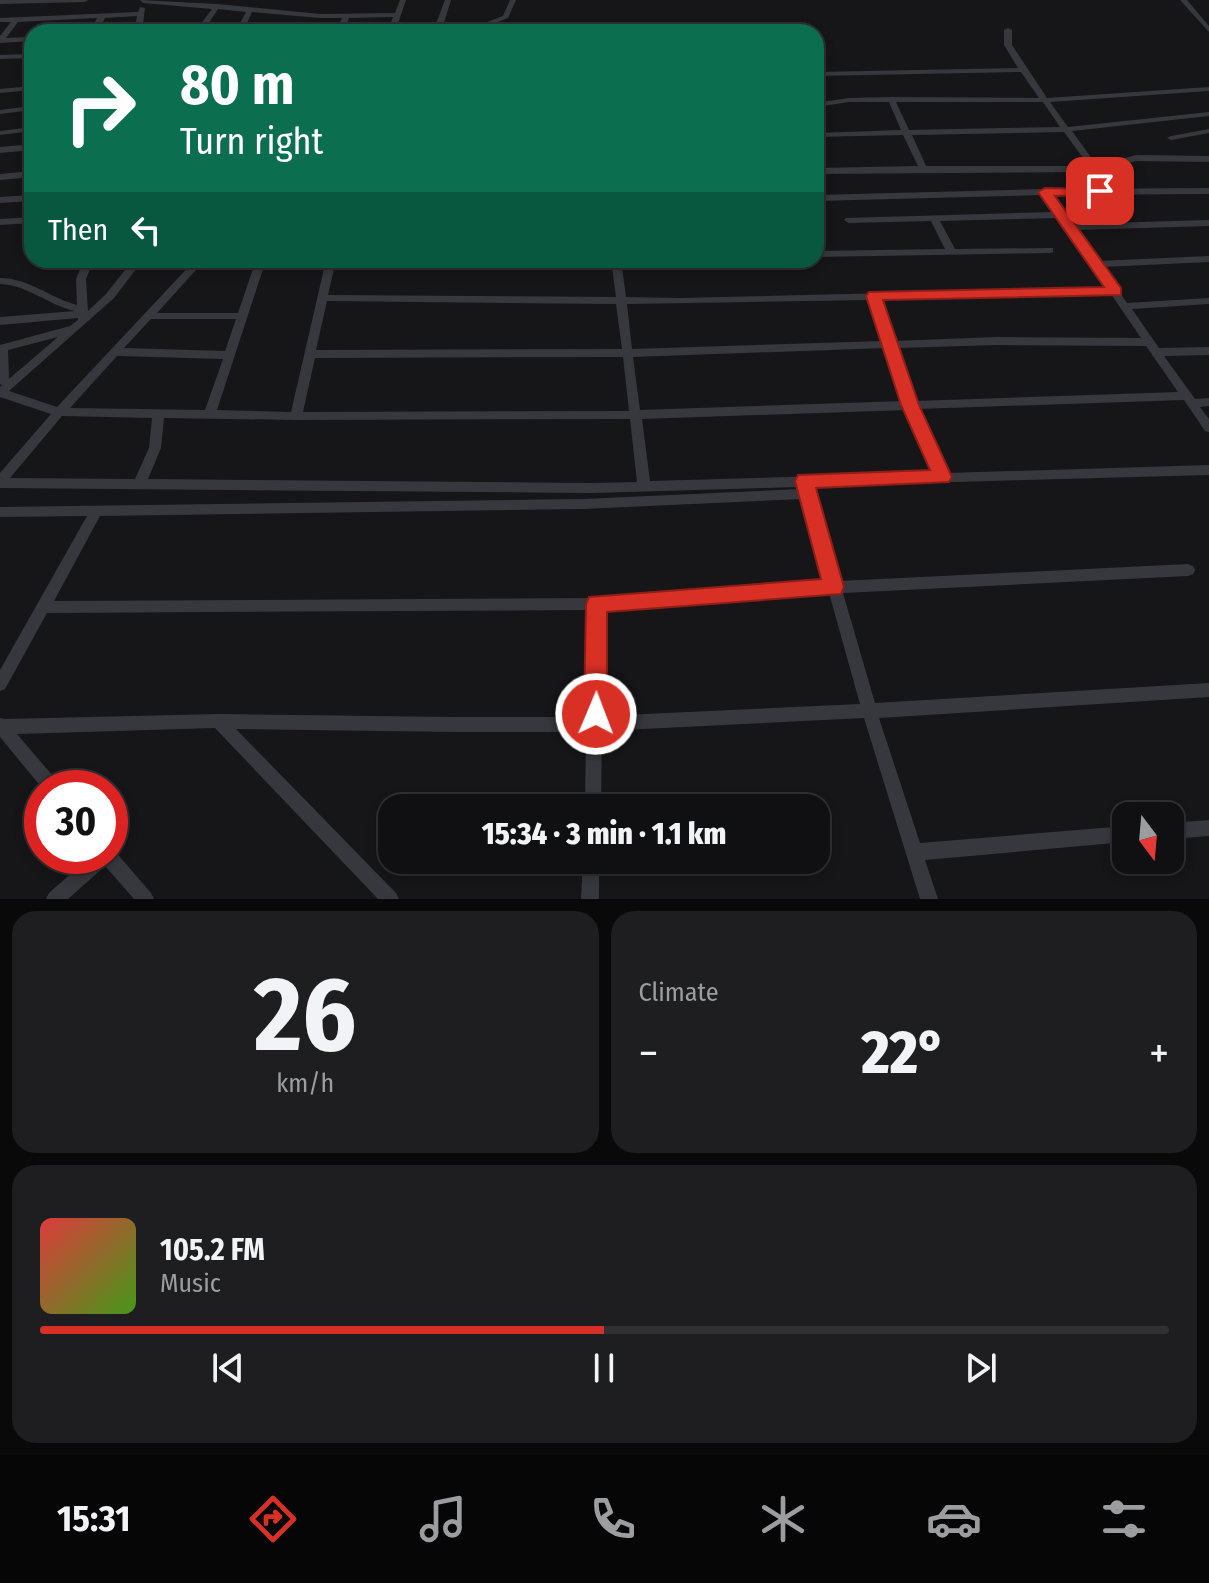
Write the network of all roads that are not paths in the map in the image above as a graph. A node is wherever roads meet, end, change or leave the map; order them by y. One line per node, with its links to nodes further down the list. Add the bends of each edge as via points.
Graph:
1 (85, 0): 8 (street)
2 (246, 0): 10 (street)
3 (403, 0): 12 (street)
4 (448, 0): 23 (street)
5 (513, 0): 24 (street, via 506,17)
6 (1183, 0): 26 (street)
7 (143, 1): 9 (street); 11 (street)
8 (0, 2)
9 (217, 6): 10 (street); 19 (street)
10 (249, 10): 14 (street); 20 (street)
11 (142, 14): 13 (street); 18 (street)
12 (398, 15): 14 (street); 22 (street)
13 (102, 16): 16 (street); 17 (street)
14 (346, 16): 21 (street)
15 (0, 20): 16 (street)
16 (16, 20): 28 (street)
17 (98, 24)
18 (140, 24)
19 (205, 24)
20 (243, 24)
21 (343, 24)
22 (394, 24)
23 (440, 24)
24 (487, 24)
25 (1008, 30): 31 (street, via 1008,45)
26 (1209, 30)
27 (24, 40): 28 (street)
28 (0, 41)
29 (24, 56): 30 (street)
30 (0, 57)
31 (1023, 70): 32 (street); 37 (street)
32 (824, 74)
33 (24, 89): 35 (street)
34 (1209, 89): 37 (street)
35 (0, 91)
36 (891, 99): 37 (street); 38 (street); 46 (street)
37 (1047, 100): 42 (street)
38 (824, 102)
39 (24, 109): 40 (street)
40 (0, 112)
41 (1209, 114): 42 (street)
42 (1069, 129): 46 (street); 53 (street)
43 (24, 130): 45 (street)
44 (1209, 131): 48 (street)
45 (0, 133)
46 (906, 133): 47 (street); 52 (street)
47 (824, 135)
48 (1171, 138)
49 (24, 148): 50 (street)
50 (0, 150)
51 (1209, 159): 53 (street, via 1136,158)
52 (923, 169): 53 (street); 54 (street)
53 (1095, 169)
54 (824, 171)
55 (24, 175): 56 (street)
56 (0, 177)
57 (1209, 191): 58 (street)
58 (1045, 192): 60 (street); 62 (street)
59 (24, 198): 61 (street)
60 (824, 198)
61 (0, 200)
62 (1061, 215): 63 (street); 68 (street)
63 (934, 217): 65 (street); 70 (street)
64 (24, 220): 66 (street)
65 (849, 220)
66 (0, 222)
67 (1209, 223): 68 (street)
68 (1070, 227): 73 (street)
69 (1050, 250): 70 (street)
70 (952, 253): 71 (street)
71 (824, 254)
72 (1209, 259): 73 (street)
73 (1096, 264): 81 (street)
74 (86, 268): 89 (street)
75 (132, 268): 89 (street, via 110,296)
76 (193, 268): 87 (street)
77 (259, 268): 88 (street)
78 (330, 268): 83 (street)
79 (617, 268): 84 (street)
80 (0, 281): 89 (street, via 17,280)
81 (1115, 291): 82 (street); 86 (street)
82 (874, 296): 84 (street); 91 (street)
83 (324, 298): 84 (street); 97 (street)
84 (622, 301): 96 (street)
85 (1209, 301): 86 (street)
86 (1126, 306): 92 (street)
87 (148, 316): 88 (street); 95 (street)
88 (244, 316): 98 (street)
89 (81, 318): 90 (street); 93 (street); 99 (street)
90 (0, 321)
91 (891, 344): 92 (street); 96 (street); 102 (street)
92 (1151, 347): 94 (street); 100 (street)
93 (1, 349): 99 (street)
94 (1209, 351)
95 (115, 352): 98 (street); 103 (street)
96 (629, 353): 97 (street); 106 (street)
97 (311, 354): 107 (street)
98 (231, 355): 104 (street)
99 (3, 386): 103 (street)
100 (1187, 400): 101 (street); 102 (street); 108 (street)
101 (1209, 402)
102 (910, 405): 106 (street); 110 (street)
103 (59, 412): 105 (street); 111 (street)
104 (210, 414): 105 (street); 107 (street)
105 (158, 415): 112 (street, via 155,448)
106 (634, 415): 107 (street); 113 (street)
107 (296, 416)
108 (1209, 428)
109 (1209, 470): 110 (street)
110 (943, 477): 114 (street)
111 (0, 482): 112 (street)
112 (140, 483): 113 (street)
113 (644, 485): 114 (street)
114 (806, 488): 116 (street, via 583,504); 118 (street)
115 (0, 512): 116 (street)
116 (96, 512): 120 (street)
117 (1188, 570): 118 (street)
118 (834, 587): 119 (street); 123 (street)
119 (596, 604): 120 (street); 125 (street)
120 (42, 607): 121 (street)
121 (0, 684)
122 (1209, 690): 123 (street, via 997,700)
123 (870, 713): 125 (street); 132 (street)
124 (218, 721): 125 (street); 126 (street); 138 (street)
125 (595, 724): 128 (street)
126 (1, 726): 127 (street)
127 (37, 770)
128 (593, 794)
129 (1209, 828): 130 (street)
130 (1184, 830)
131 (1112, 835): 132 (street)
132 (916, 852): 140 (street)
133 (85, 874): 136 (street)
134 (122, 874): 137 (street)
135 (591, 874): 139 (street)
136 (55, 899)
137 (145, 899)
138 (390, 899)
139 (590, 899)
140 (929, 899)

